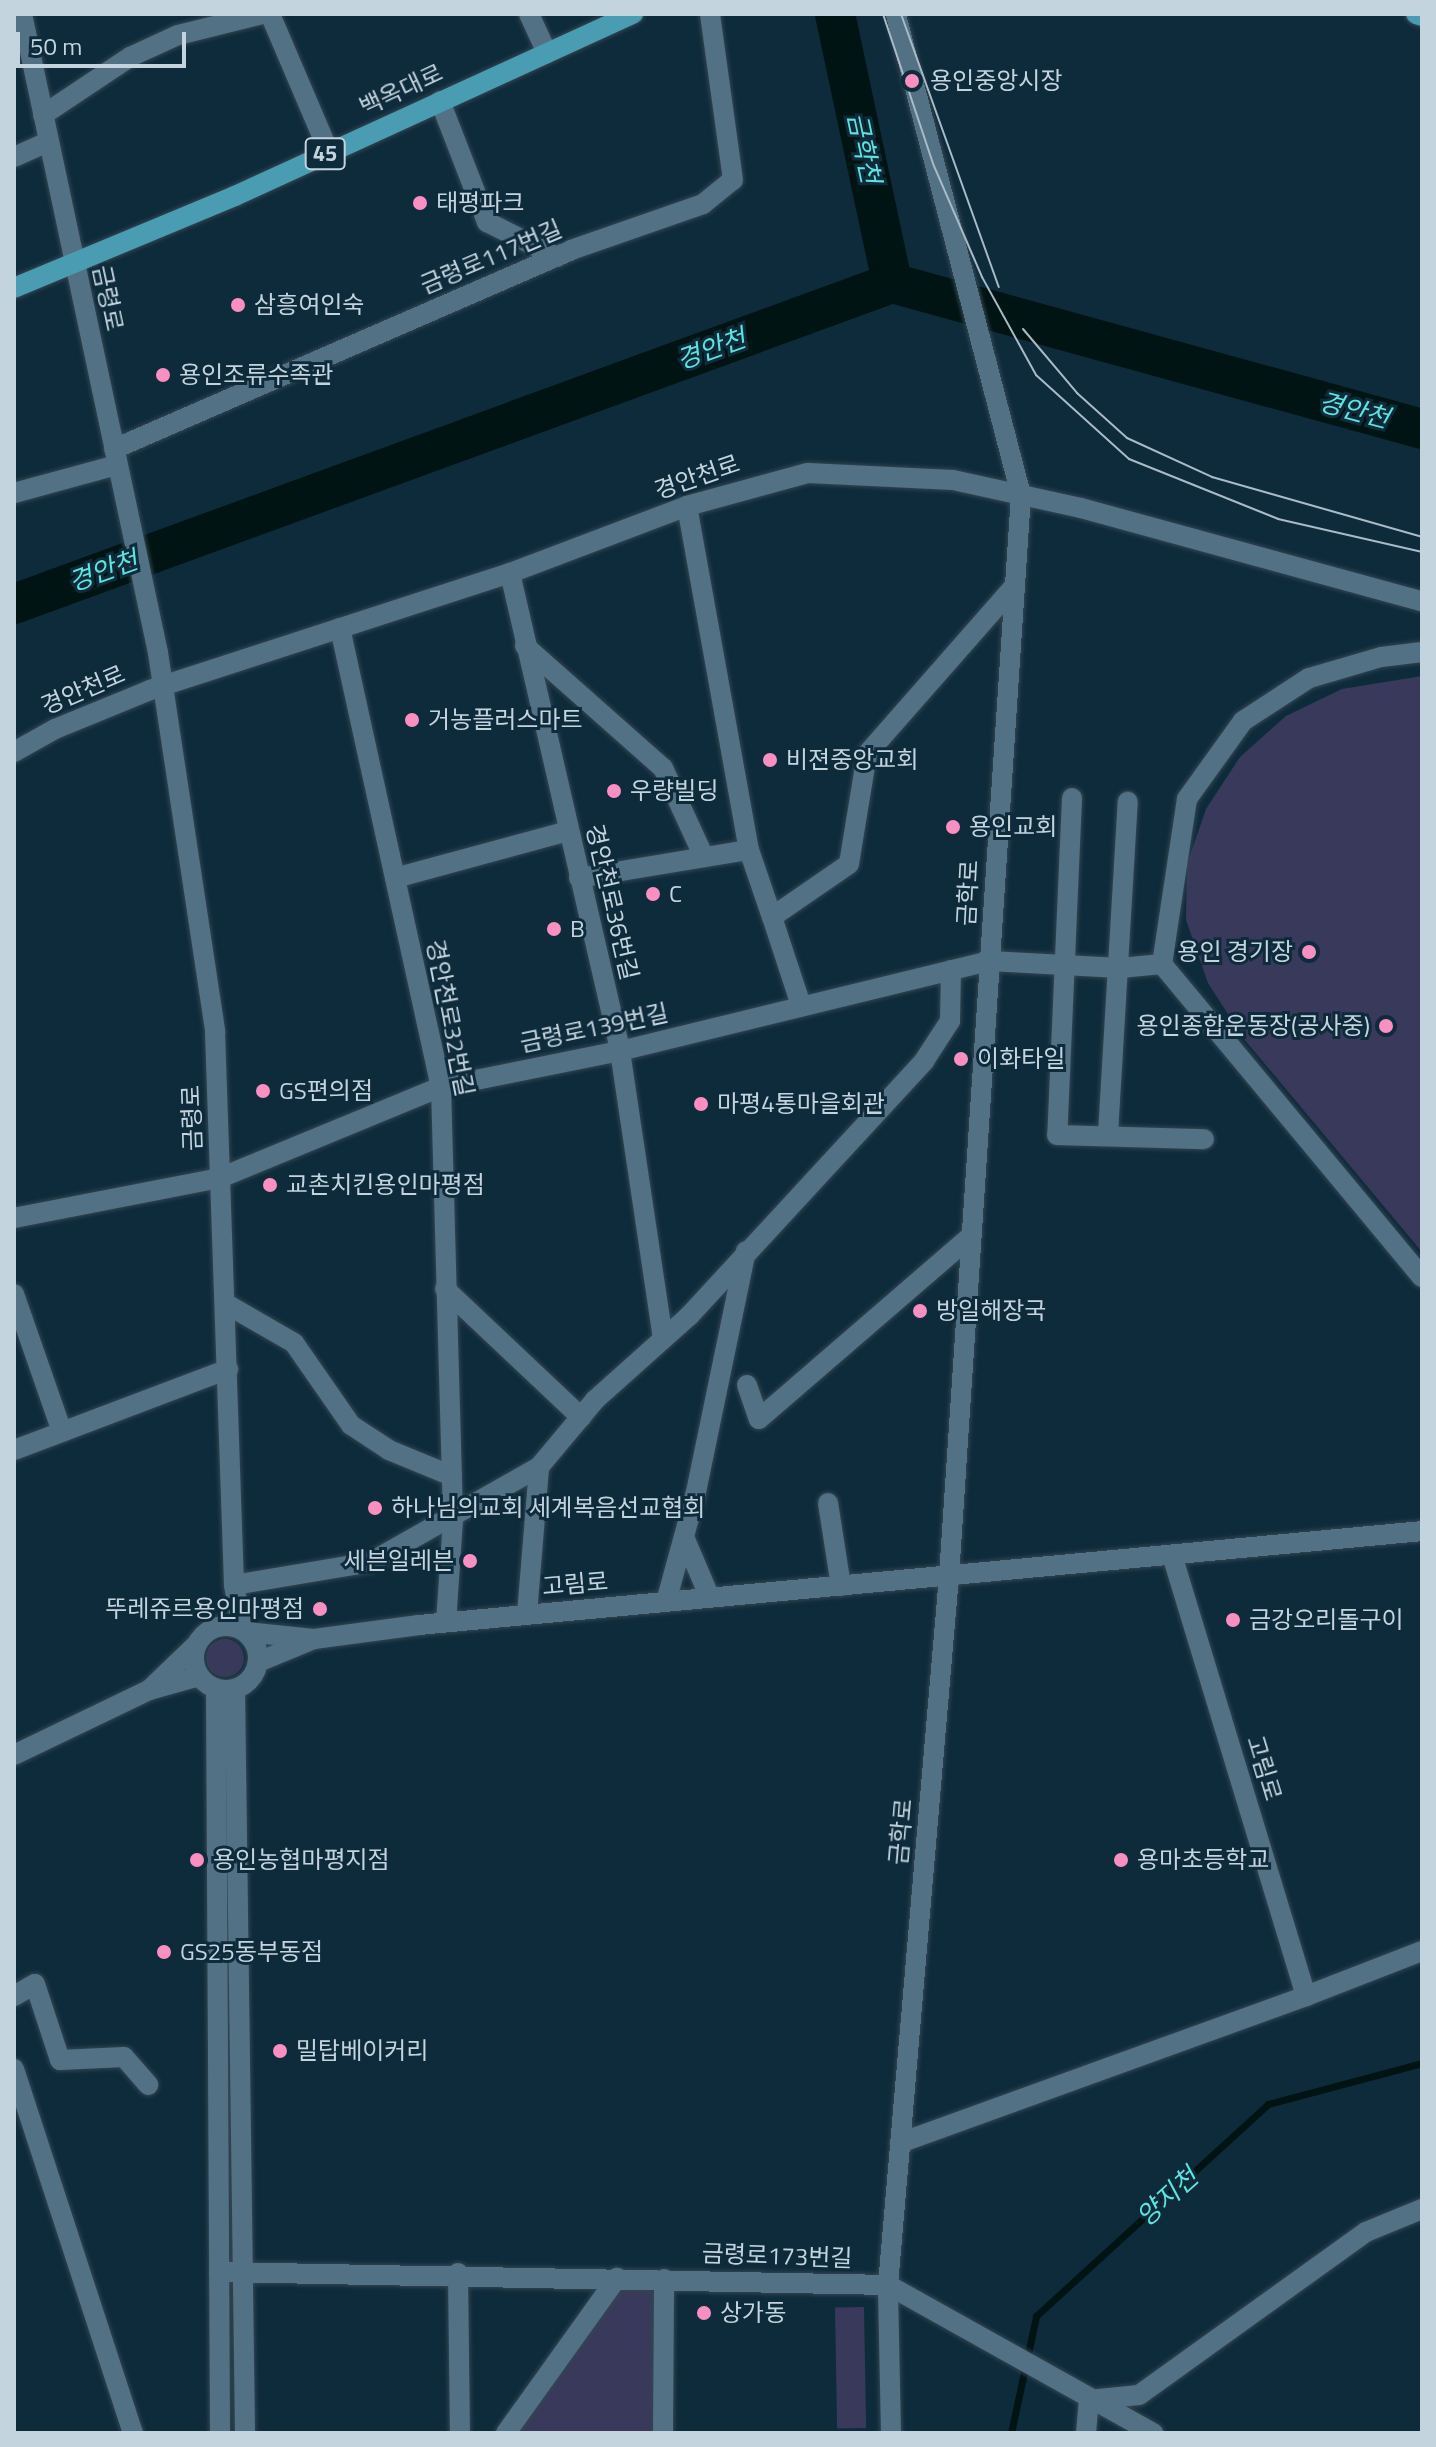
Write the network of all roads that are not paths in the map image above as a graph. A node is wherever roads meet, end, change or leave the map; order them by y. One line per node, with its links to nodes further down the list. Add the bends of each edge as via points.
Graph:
1 (22, 14): 8 (street, 금령로)
2 (263, 14): 11 (street, via 213,23 166,40 130,57)
3 (270, 14): 13 (street)
4 (529, 14): 9 (street)
5 (633, 14): 9 (main road, 백옥대로 / 45)
6 (710, 14): 15 (street, 금령로117번길, via 733,180 703,204)
7 (896, 14): 20 (street, 금학로)
8 (21, 49): 11 (street, 금령로)
9 (547, 53): 10 (main road, 백옥대로 / 45)
10 (440, 101): 13 (main road, 백옥대로 / 45); 15 (street, via 487,222)
11 (43, 115): 12 (street, 금령로)
12 (48, 142): 14 (street); 16 (street, 금령로)
13 (329, 152): 16 (main road, 백옥대로 / 45)
14 (14, 157)
15 (557, 257): 18 (street, 금령로117번길)
16 (74, 263): 17 (main road, 백옥대로 / 45); 18 (street, 금령로)
17 (14, 288)
18 (116, 457): 19 (street, 금령로117번길); 28 (street, 금령로)
19 (14, 493)
20 (1021, 495): 21 (street, 경안천로, via 953,480 808,473); 23 (street, 금학로); 24 (street, 경안천로)
21 (687, 506): 22 (street, 경안천로); 33 (street)
22 (510, 573): 25 (street, 경안천로); 26 (street, 경안천로36번길)
23 (1012, 589): 37 (street, via 867,754 849,864); 38 (street, 금학로)
24 (1422, 601)
25 (340, 628): 28 (street, 경안천로); 35 (street, 경안천로32번길)
26 (525, 646): 32 (street, 경안천로36번길); 34 (street, via 663,768)
27 (1422, 652): 39 (street, via 1381,657 1309,678 1243,721 1187,799)
28 (164, 687): 29 (street, 경안천로, via 55,729); 48 (street, 금령로, via 215,1032)
29 (14, 752)
30 (1072, 798): 40 (street)
31 (1128, 802): 41 (street)
32 (568, 831): 35 (street); 36 (street, 경안천로36번길)
33 (749, 850): 34 (street); 37 (street)
34 (704, 857): 36 (street)
35 (395, 878): 45 (street, 경안천로32번길)
36 (579, 878): 44 (street, 경안천로36번길)
37 (772, 917): 43 (street)
38 (990, 961): 40 (street, 금령로139번길); 42 (street, 금령로139번길); 50 (street, 금학로)
39 (1162, 964): 41 (street, 금령로139번길); 52 (street)
40 (1062, 965): 41 (street, 금령로139번길); 46 (street, via 1057,1135)
41 (1120, 968): 46 (street)
42 (951, 970): 43 (street, 금령로139번길); 51 (street, via 950,1021 924,1061)
43 (801, 1005): 44 (street, 금령로139번길)
44 (620, 1051): 45 (street, 금령로139번길); 56 (street, 경안천로36번길)
45 (441, 1087): 48 (street, 금령로139번길); 53 (street, 경안천로32번길)
46 (1108, 1134): 47 (street)
47 (1204, 1139)
48 (220, 1178): 49 (street, 금령로139번길); 55 (street, 금령로)
49 (14, 1218)
50 (972, 1235): 58 (street, via 759,1419); 69 (street, 금학로)
51 (747, 1249): 56 (street); 67 (street)
52 (1422, 1277)
53 (445, 1285): 59 (street, via 445,1294); 63 (street, 경안천로32번길)
54 (14, 1294): 60 (street)
55 (228, 1305): 57 (street, 금령로); 63 (street, via 294,1343 351,1425 389,1450)
56 (663, 1339): 59 (street)
57 (228, 1369): 60 (street); 70 (street, 금령로)
58 (747, 1385)
59 (581, 1417): 62 (street)
60 (62, 1432): 61 (street)
61 (14, 1450)
62 (539, 1467): 65 (street); 74 (street)
63 (452, 1476): 65 (street, 경안천로32번길)
64 (828, 1503): 71 (street)
65 (453, 1520): 70 (street, via 371,1562); 75 (street, 경안천로32번길)
66 (1422, 1531): 68 (street, 고림로)
67 (684, 1537): 72 (street); 73 (street)
68 (1172, 1555): 69 (street, 고림로); 86 (street, 고림로)
69 (949, 1576): 71 (street, 고림로); 89 (street, 금학로)
70 (234, 1585): 76 (street, 금령로); 77 (street)
71 (841, 1586): 72 (street, 고림로)
72 (710, 1598): 73 (street, 고림로)
73 (666, 1602): 74 (street, 고림로)
74 (527, 1614): 75 (street, 고림로)
75 (446, 1622): 78 (street, 고림로)
76 (244, 1630): 77 (street, via 221,1626); 78 (street, 고림로); 79 (street, via 256,1645)
77 (200, 1639): 80 (street); 82 (street)
78 (314, 1639): 79 (street, 고림로)
79 (258, 1662): 81 (street, via 254,1676)
80 (199, 1676): 81 (street); 82 (street)
81 (225, 1689): 91 (street); 92 (street)
82 (149, 1690): 83 (street)
83 (14, 1755)
84 (1422, 1951): 86 (street)
85 (14, 1996): 88 (street, via 35,1984 60,2060 124,2057)
86 (1306, 1996): 89 (street)
87 (14, 2069): 98 (street)
88 (148, 2085)
89 (900, 2143): 96 (street, 금학로)
90 (1422, 2209): 97 (street, via 1366,2232 1139,2395)
91 (219, 2272): 92 (street, 금령로173번길); 99 (street)
92 (247, 2273): 93 (street, 금령로173번길); 100 (street)
93 (458, 2273): 94 (street, 금령로173번길); 101 (street)
94 (617, 2278): 95 (street, 금령로173번길); 102 (street)
95 (664, 2279): 96 (street, 금령로173번길); 103 (street)
96 (888, 2285): 97 (street); 104 (street, 금학로)
97 (1081, 2395): 105 (street); 106 (street); 107 (street)
98 (133, 2433)
99 (220, 2433)
100 (245, 2433)
101 (460, 2433)
102 (506, 2433)
103 (663, 2433)
104 (891, 2433)
105 (1086, 2433)
106 (1119, 2433)
107 (1153, 2433)

